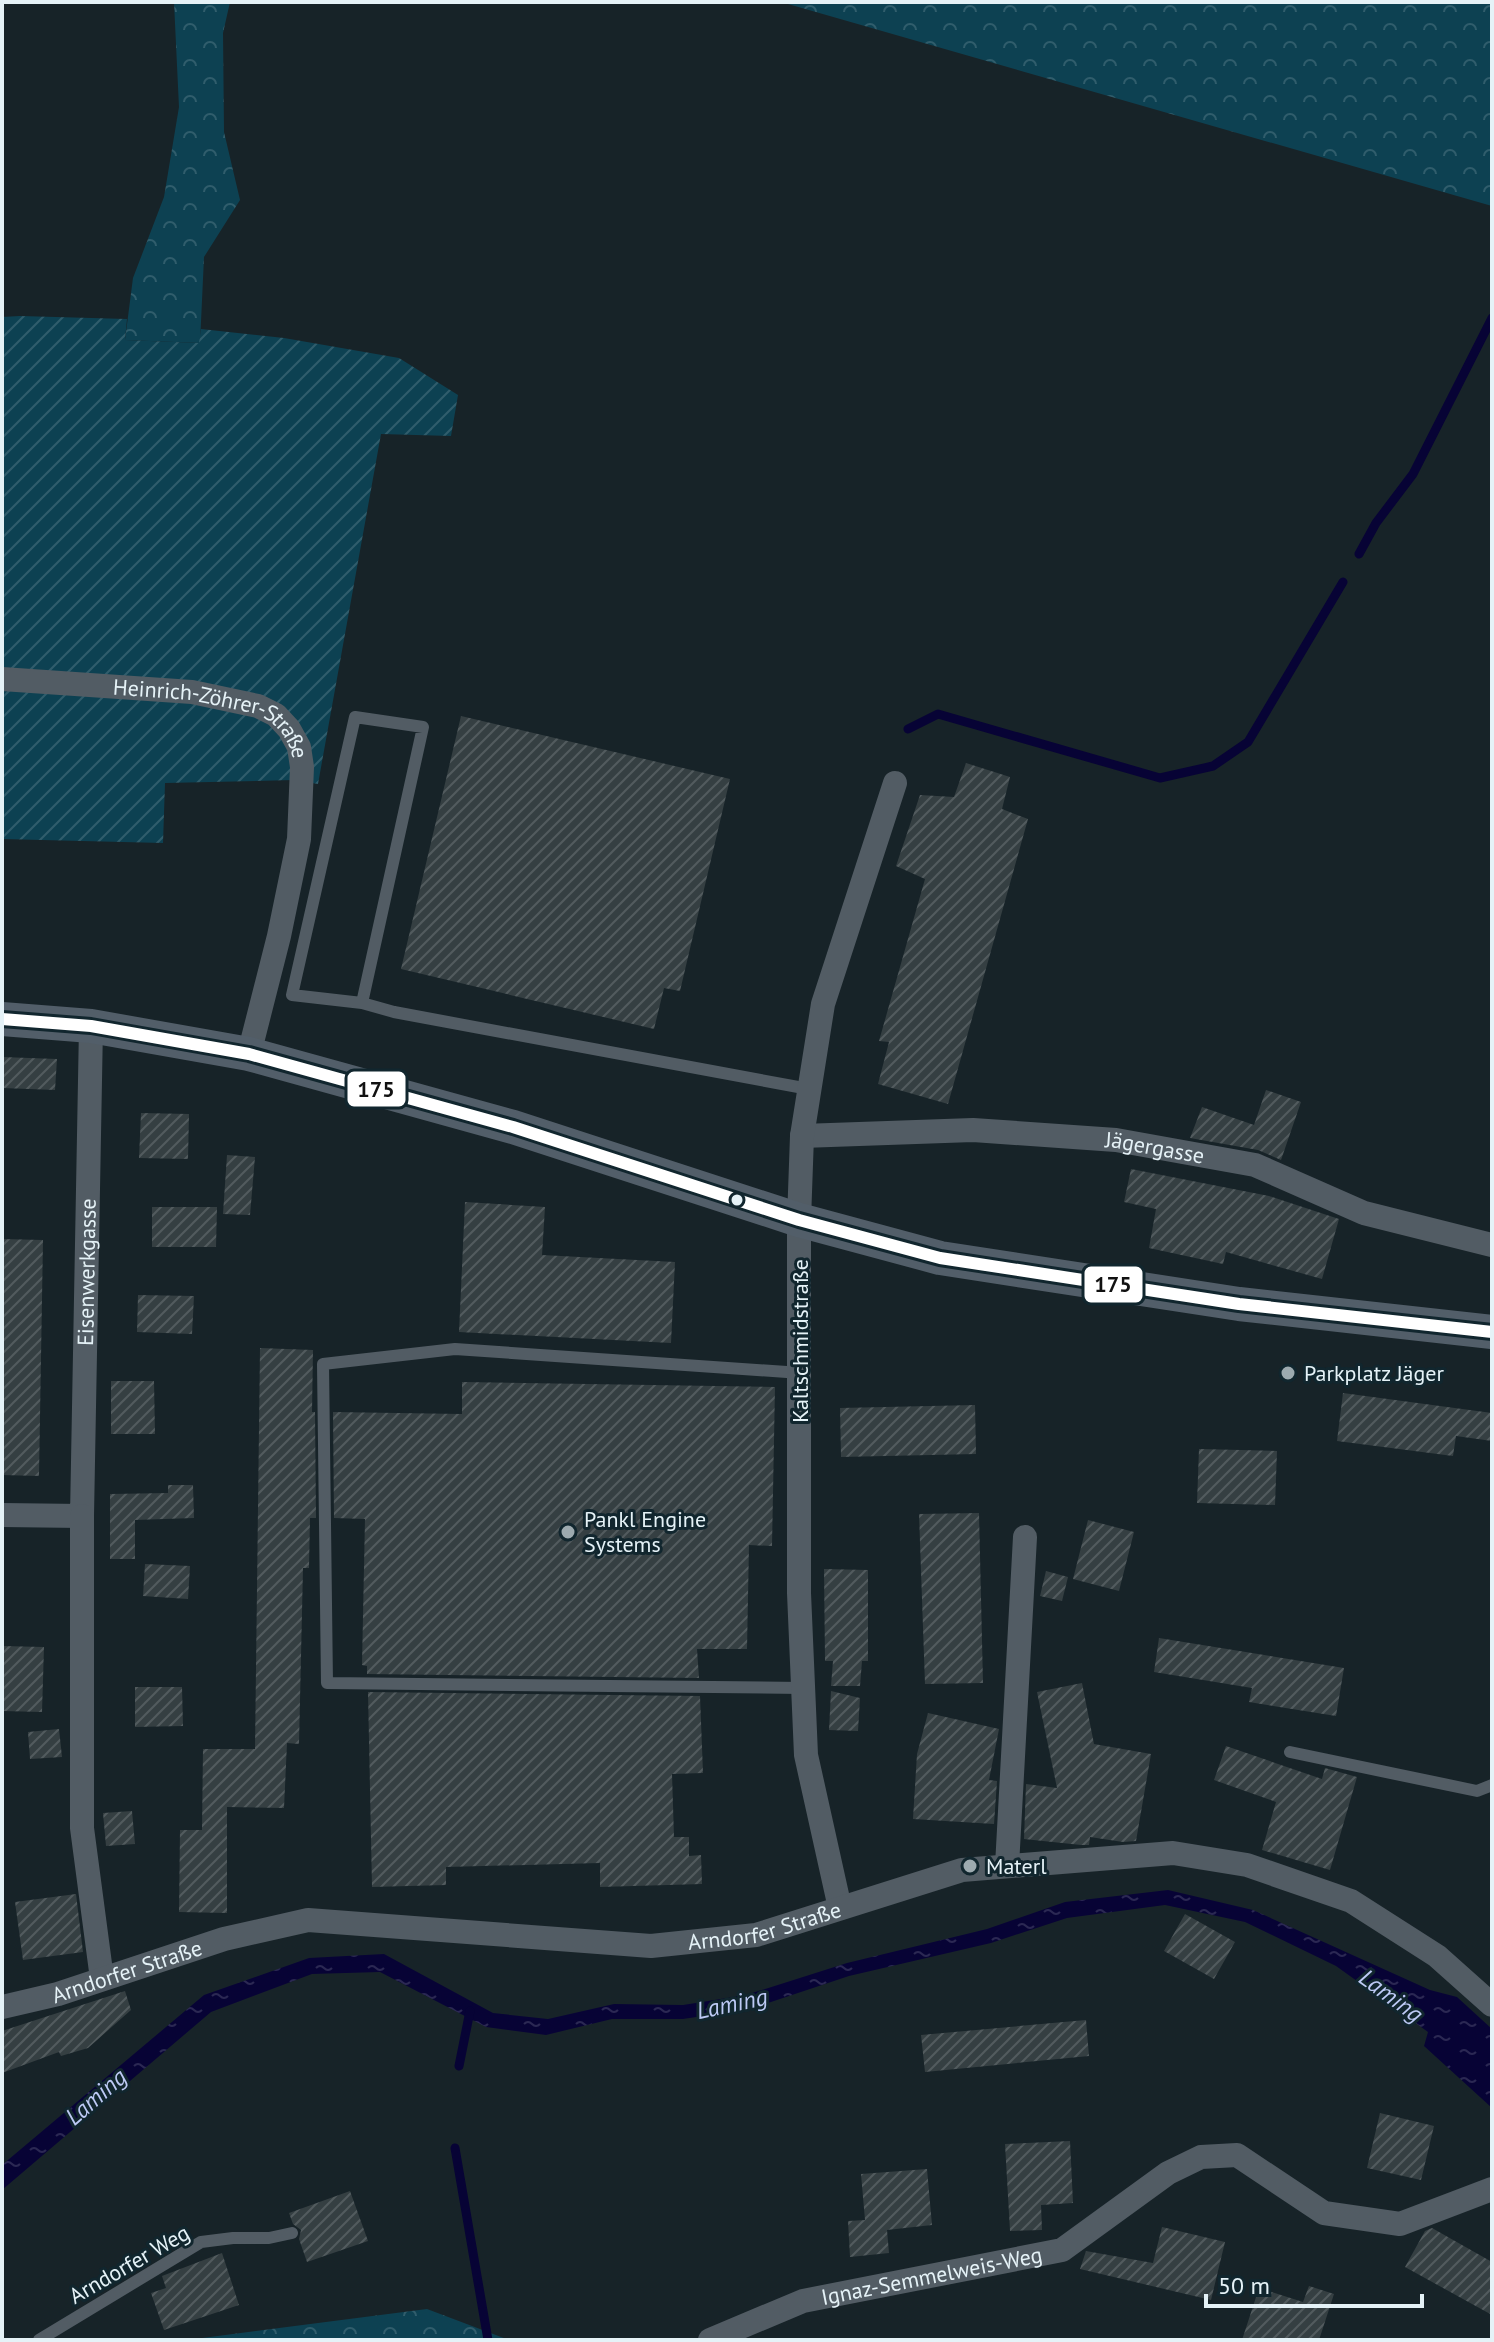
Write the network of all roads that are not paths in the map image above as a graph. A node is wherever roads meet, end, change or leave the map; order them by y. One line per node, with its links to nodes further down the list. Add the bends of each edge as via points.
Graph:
1 (2, 679): 6 (street, Heinrich-Zöhrer-Straße, via 192,692 258,706 289,729 302,767 299,839)
2 (895, 783): 7 (street, Kaltschmidstraße, via 823,1004)
3 (362, 1003): 3 (lane, via 292,995 355,717 423,727); 7 (lane)
4 (2, 1019): 5 (main road)
5 (91, 1026): 6 (main road); 14 (street, Eisenwerkgasse)
6 (249, 1054): 9 (main road, via 513,1127)
7 (809, 1089): 8 (street, Kaltschmidstraße)
8 (802, 1136): 9 (street, Kaltschmidstraße); 10 (street, Jägergasse, via 973,1130 1116,1140 1255,1165 1364,1213)
9 (799, 1220): 11 (main road, via 940,1258 1239,1304); 12 (street, Kaltschmidstraße)
10 (1492, 1245)
11 (1492, 1332)
12 (801, 1373): 16 (street, Kaltschmidstraße); 16 (lane, via 455,1349 323,1364 327,1683)
13 (2, 1515): 14 (street)
14 (82, 1516): 21 (street, Eisenwerkgasse, via 82,1828)
15 (1025, 1537): 19 (street)
16 (803, 1688): 20 (street, Kaltschmidstraße, via 806,1755)
17 (1290, 1752): 18 (lane, via 1477,1791)
18 (1492, 1785)
19 (1007, 1866): 20 (street, Arndorfer Straße, via 962,1870); 23 (street, Arndorfer Straße, via 1173,1853 1247,1865 1351,1901 1437,1956)
20 (840, 1908): 21 (street, Arndorfer Straße, via 756,1935 651,1946 308,1920 224,1939)
21 (102, 1979): 22 (street, Arndorfer Straße)
22 (58, 1994): 24 (street, Arndorfer Straße); 25 (street)
23 (1492, 2005)
24 (2, 2007)
25 (2, 2018)
26 (1492, 2189): 29 (street, Ignaz-Semmelweis-Weg, via 1400,2224 1324,2213 1237,2155 1201,2157 1168,2173 1062,2250 803,2301)
27 (292, 2233): 28 (lane, Arndorfer Weg, via 201,2242)
28 (39, 2340)
29 (710, 2340)

